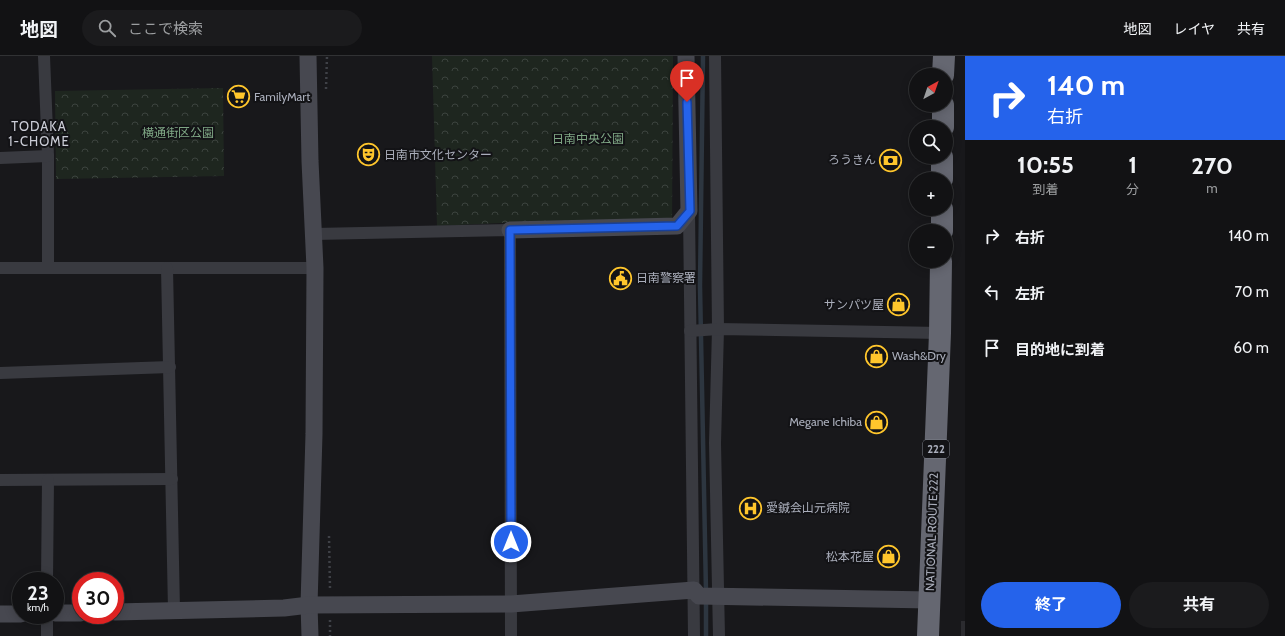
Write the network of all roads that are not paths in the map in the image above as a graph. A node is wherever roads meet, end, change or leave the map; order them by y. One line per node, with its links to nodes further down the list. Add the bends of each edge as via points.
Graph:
1 (44, 56): 7 (street)
2 (308, 56): 11 (street)
3 (686, 56): 9 (street)
4 (715, 56): 17 (street)
5 (944, 56): 6 (highway)
6 (943, 68)
7 (48, 156): 8 (street); 12 (street)
8 (0, 158)
9 (690, 211): 10 (street, via 677,226); 18 (street)
10 (510, 230): 11 (street); 28 (street)
11 (314, 234): 15 (street)
12 (48, 267): 13 (street); 14 (street)
13 (0, 268)
14 (167, 268): 15 (street); 20 (street)
15 (315, 268): 29 (street)
16 (941, 268): 19 (highway, NATIONAL ROUTE 222 / 222)
17 (715, 329): 18 (street); 19 (street); 26 (street, via 715,443)
18 (693, 331): 26 (street)
19 (940, 333): 27 (highway, NATIONAL ROUTE 222 / 222)
20 (170, 367): 21 (street); 22 (street)
21 (0, 373)
22 (172, 479): 24 (street); 30 (street)
23 (0, 480): 24 (street)
24 (48, 480): 25 (street)
25 (47, 572)
26 (707, 594): 27 (street); 28 (street); 38 (street); 39 (street)
27 (930, 600): 40 (highway, NATIONAL ROUTE 222 / 222)
28 (511, 604): 29 (street); 37 (street)
29 (309, 605): 30 (street, via 284,608); 36 (street)
30 (174, 610): 31 (street)
31 (124, 612)
32 (0, 614): 33 (street)
33 (12, 614)
34 (47, 624): 35 (street)
35 (47, 636)
36 (310, 636)
37 (511, 636)
38 (694, 636)
39 (719, 636)
40 (928, 636)

